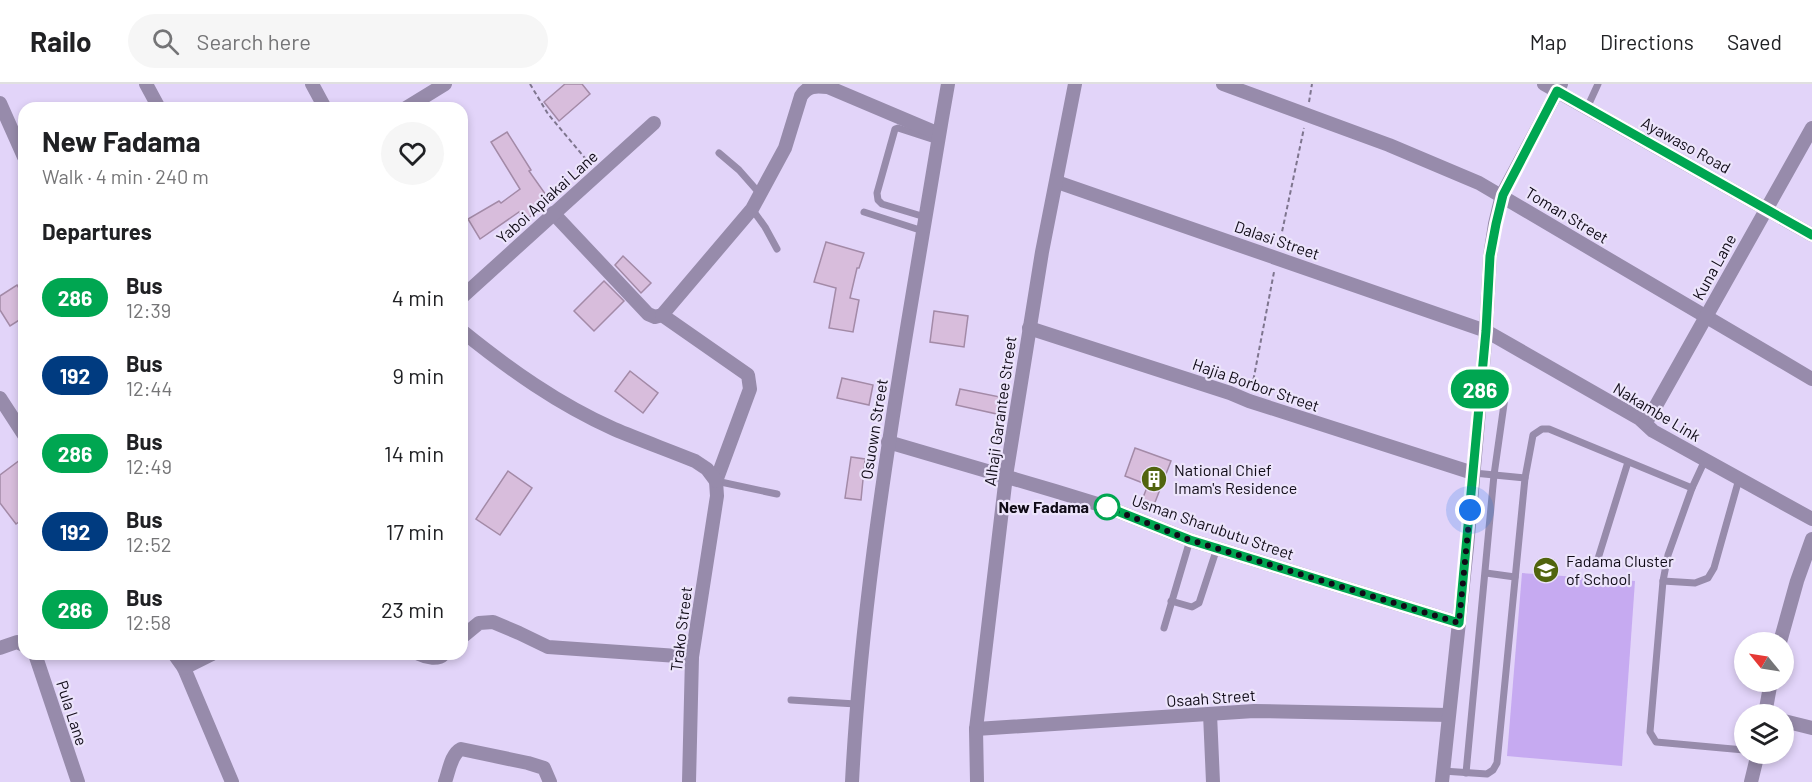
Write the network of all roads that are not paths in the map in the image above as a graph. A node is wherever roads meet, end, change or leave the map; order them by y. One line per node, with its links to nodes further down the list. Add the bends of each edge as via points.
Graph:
1 (147, 84): 10 (street)
2 (312, 84): 11 (street)
3 (445, 84): 12 (street)
4 (948, 84): 17 (street, Osuown Street)
5 (1075, 84): 20 (street, Alhaji Garantee Street)
6 (1223, 84): 22 (street, Toman Street, via 1449,169)
7 (1544, 84): 9 (street, Ayawaso Road)
8 (1598, 84): 14 (lane)
9 (1559, 87): 14 (street, Ayawaso Road); 22 (street)
10 (156, 102)
11 (322, 102)
12 (416, 102)
13 (0, 103): 18 (street)
14 (1587, 108): 23 (street, Ayawaso Road)
15 (654, 123): 26 (street, Yaboi Apiakai Lane)
16 (1812, 128): 23 (street, Kuna Lane)
17 (938, 138): 21 (street, via 828,87 814,86 805,89 801,96 785,148); 27 (street, Osuown Street); 27 (lane, via 895,129 878,193 882,204)
18 (18, 144)
19 (719, 153): 21 (lane)
20 (1057, 182): 33 (street, Alhaji Garantee Street); 34 (street, Dalasi Street)
21 (761, 195): 24 (street)
22 (1503, 195): 32 (street, Toman Street); 34 (street, via 1490,256)
23 (1766, 208): 28 (street, Ayawaso Road); 32 (street, Kuna Lane)
24 (752, 209): 29 (lane); 31 (street)
25 (864, 212): 27 (lane)
26 (553, 213): 30 (street, Yaboi Apiakai Lane); 31 (street, Trako Street, via 648,314)
27 (924, 224): 41 (street, Osuown Street)
28 (1812, 235)
29 (777, 249)
30 (468, 291)
31 (663, 315): 49 (street, Trako Street, via 748,375 750,389)
32 (1706, 316): 36 (street, Toman Street); 39 (street, Kuna Lane)
33 (1029, 328): 44 (street, Hajia Borbor Street); 46 (street, Alhaji Garantee Street)
34 (1486, 331): 39 (street, Nakambe Link); 44 (street)
35 (468, 336): 49 (street, via 543,390 613,428 695,461)
36 (1812, 379)
37 (1507, 383): 45 (lane)
38 (0, 398): 40 (street)
39 (1645, 423): 42 (street, Nakambe Link)
40 (18, 426)
41 (888, 442): 46 (street, Usman Sharubutu Street); 73 (street, Osuown Street)
42 (1705, 460): 48 (street, Nakambe Link); 50 (lane)
43 (1628, 462): 47 (lane, via 1542,429 1533,435); 50 (lane); 56 (lane)
44 (1473, 473): 45 (lane); 61 (street)
45 (1494, 475): 47 (lane); 57 (lane)
46 (1006, 476): 54 (street, Usman Sharubutu Street, via 1107,507); 78 (street, Alhaji Garantee Street)
47 (1525, 478): 58 (lane)
48 (1739, 479): 52 (street, Nakambe Link); 59 (lane, via 1708,578 1695,583)
49 (716, 481): 51 (lane); 67 (street, Trako Street, via 717,496)
50 (1692, 488): 59 (lane)
51 (777, 494)
52 (1812, 519)
53 (1812, 539): 64 (street)
54 (1190, 540): 55 (street, Usman Sharubutu Street); 60 (lane)
55 (1217, 548): 60 (lane, via 1200,603 1192,607); 61 (street, Usman Sharubutu Street)
56 (1596, 565)
57 (1486, 573): 58 (lane); 81 (lane)
58 (1515, 576): 81 (lane, via 1497,763 1487,774)
59 (1663, 581): 79 (lane, via 1650,732 1656,742)
60 (1171, 601): 62 (lane)
61 (1459, 623): 75 (street)
62 (1164, 628)
63 (468, 631): 67 (street, via 479,623 493,622 548,647)
64 (1783, 632)
65 (18, 642): 66 (street)
66 (0, 648)
67 (692, 657): 87 (street, Trako Street)
68 (37, 660): 83 (street, Pula Lane)
69 (178, 660): 71 (street)
70 (201, 660): 71 (street)
71 (184, 669): 84 (street)
72 (790, 700): 73 (lane)
73 (856, 704): 88 (street, Osuown Street)
74 (1210, 714): 75 (street, Osaah Street, via 1298,711); 78 (street, Osaah Street); 90 (street)
75 (1448, 715): 82 (street)
76 (1794, 724): 77 (street)
77 (1812, 728)
78 (976, 729): 89 (street, Alhaji Garantee Street)
79 (1734, 749)
80 (1755, 764): 91 (street)
81 (1466, 773): 82 (lane)
82 (1443, 777)
83 (78, 782)
84 (232, 782)
85 (445, 782): 86 (street, via 454,755 461,749 544,768)
86 (550, 782)
87 (689, 782)
88 (852, 782)
89 (977, 782)
90 (1213, 782)
91 (1751, 782)

